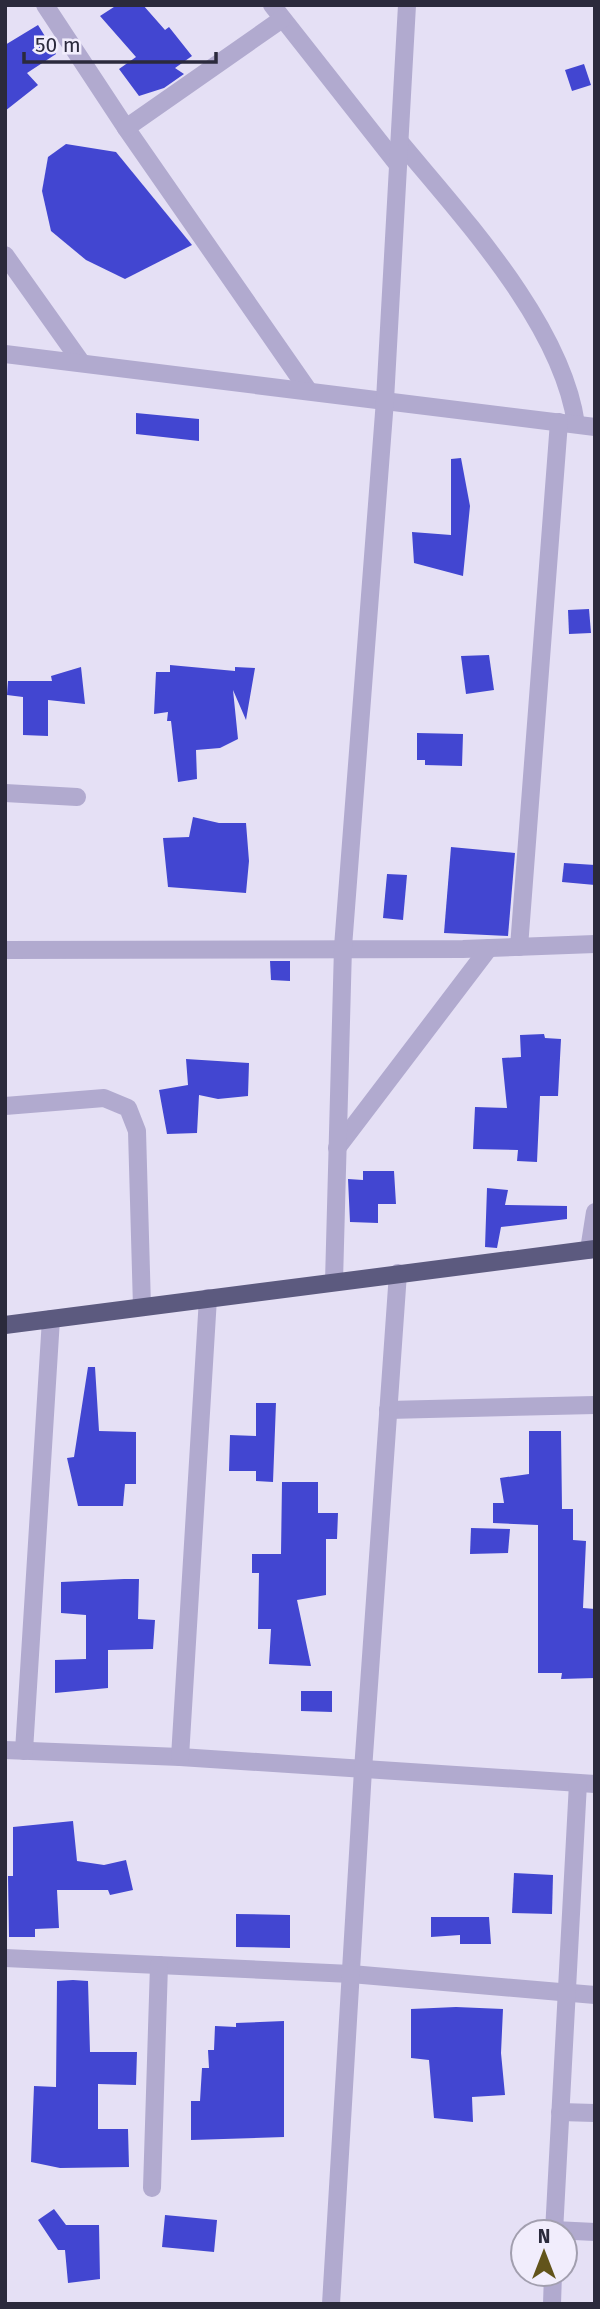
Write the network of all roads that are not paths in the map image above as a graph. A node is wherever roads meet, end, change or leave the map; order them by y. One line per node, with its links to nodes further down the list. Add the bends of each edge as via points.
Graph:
1 (45, 5): 4 (street)
2 (407, 5): 5 (street)
3 (277, 12): 4 (street); 6 (street)
4 (126, 128): 10 (street)
5 (400, 142): 6 (street); 12 (street, via 464,219 534,319 572,396)
6 (398, 165): 11 (street)
7 (5, 256): 9 (street)
8 (5, 354): 9 (street)
9 (82, 362): 10 (street)
10 (308, 390): 11 (street)
11 (385, 400): 12 (street); 17 (street)
12 (568, 423): 13 (street); 18 (street)
13 (595, 427)
14 (5, 793): 15 (street)
15 (77, 797)
16 (595, 944): 18 (street)
17 (343, 947): 19 (street); 20 (street); 22 (street)
18 (519, 947): 19 (street)
19 (489, 948): 22 (street)
20 (5, 950)
21 (5, 1107): 28 (street, via 104,1098 128,1108 137,1131)
22 (337, 1148): 26 (street)
23 (595, 1212): 24 (street)
24 (592, 1249): 25 (main road)
25 (398, 1273): 26 (main road); 32 (street)
26 (334, 1282): 27 (main road)
27 (208, 1298): 28 (main road); 35 (street)
28 (142, 1307): 29 (main road)
29 (51, 1319): 30 (main road); 34 (street)
30 (5, 1325)
31 (595, 1405): 32 (street)
32 (388, 1410): 36 (street)
33 (5, 1750): 34 (street)
34 (24, 1751): 35 (street)
35 (180, 1757): 36 (street)
36 (363, 1770): 37 (street); 40 (street)
37 (587, 1784): 41 (street)
38 (5, 1958): 39 (street)
39 (159, 1965): 40 (street); 45 (street)
40 (351, 1974): 41 (street); 47 (street)
41 (567, 1994): 42 (street); 43 (street)
42 (595, 1996)
43 (560, 2112): 44 (street); 46 (street)
44 (595, 2113)
45 (152, 2188)
46 (555, 2218)
47 (331, 2304)

